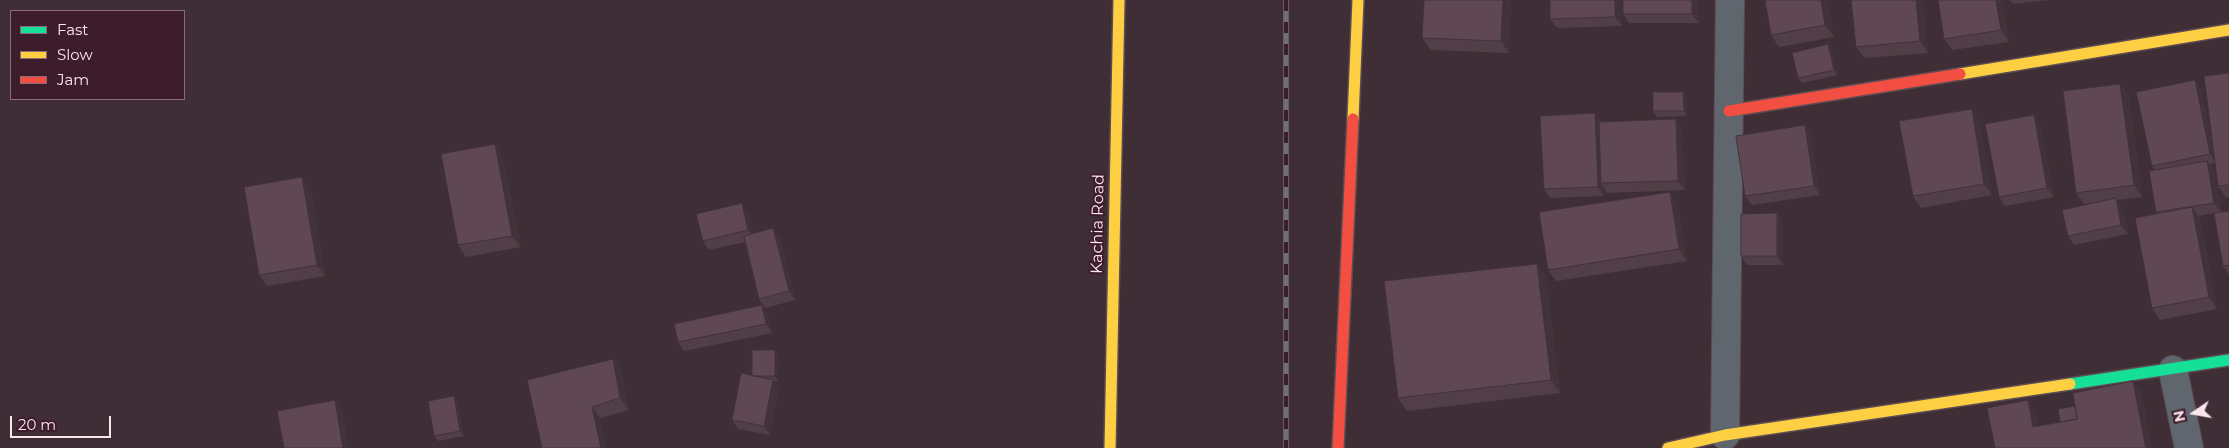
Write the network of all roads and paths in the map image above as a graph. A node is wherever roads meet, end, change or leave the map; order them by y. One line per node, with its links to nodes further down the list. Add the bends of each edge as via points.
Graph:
1 (1119, 0): 9 (street, Kachia Road)
2 (1358, 0): 10 (street)
3 (1730, 0): 5 (street)
4 (2229, 30): 5 (street)
5 (1729, 111): 8 (street)
6 (2229, 360): 7 (street)
7 (2173, 370): 8 (street); 12 (street)
8 (1725, 435): 11 (street)
9 (1110, 448)
10 (1338, 448)
11 (1668, 448)
12 (2189, 448)

